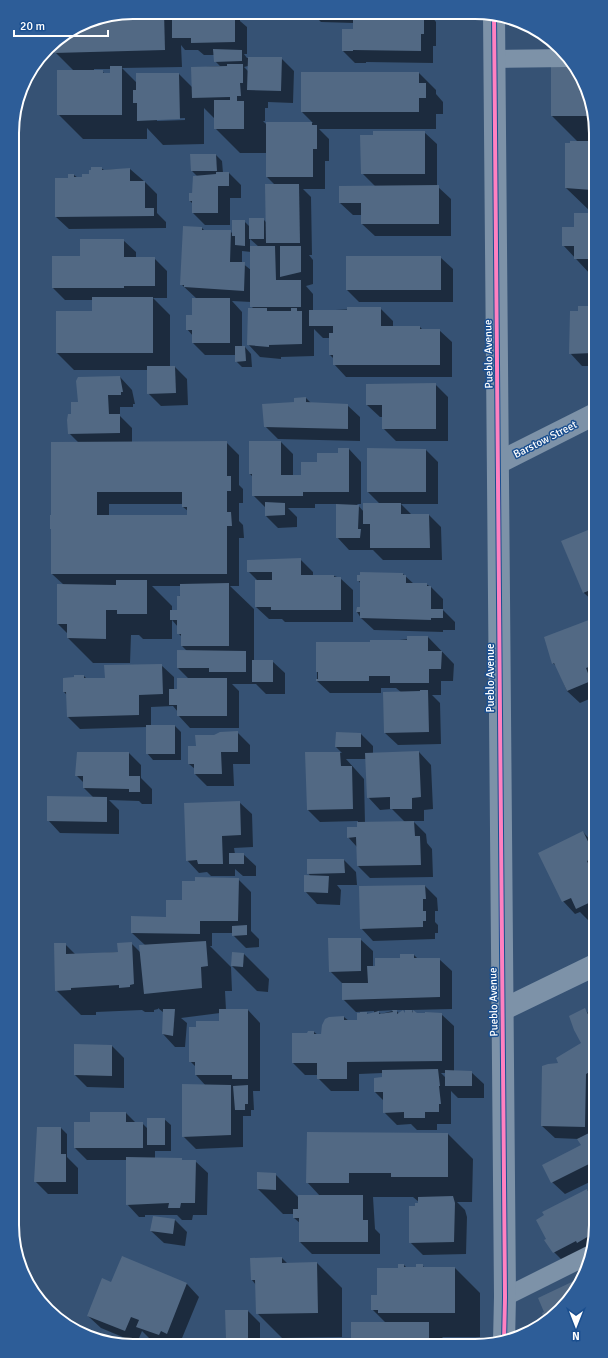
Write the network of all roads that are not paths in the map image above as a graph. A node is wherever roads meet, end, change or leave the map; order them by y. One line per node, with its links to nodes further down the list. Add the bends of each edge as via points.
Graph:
1 (494, 21): 3 (street, Pueblo Avenue)
2 (561, 58): 3 (lane)
3 (494, 59): 5 (street, Pueblo Avenue)
4 (589, 417): 5 (street, Barstow Street)
5 (498, 463): 7 (street, Pueblo Avenue)
6 (589, 968): 7 (street)
7 (502, 1010): 9 (street, Pueblo Avenue)
8 (584, 1257): 9 (lane)
9 (505, 1297): 10 (street, Pueblo Avenue)
10 (504, 1335)

